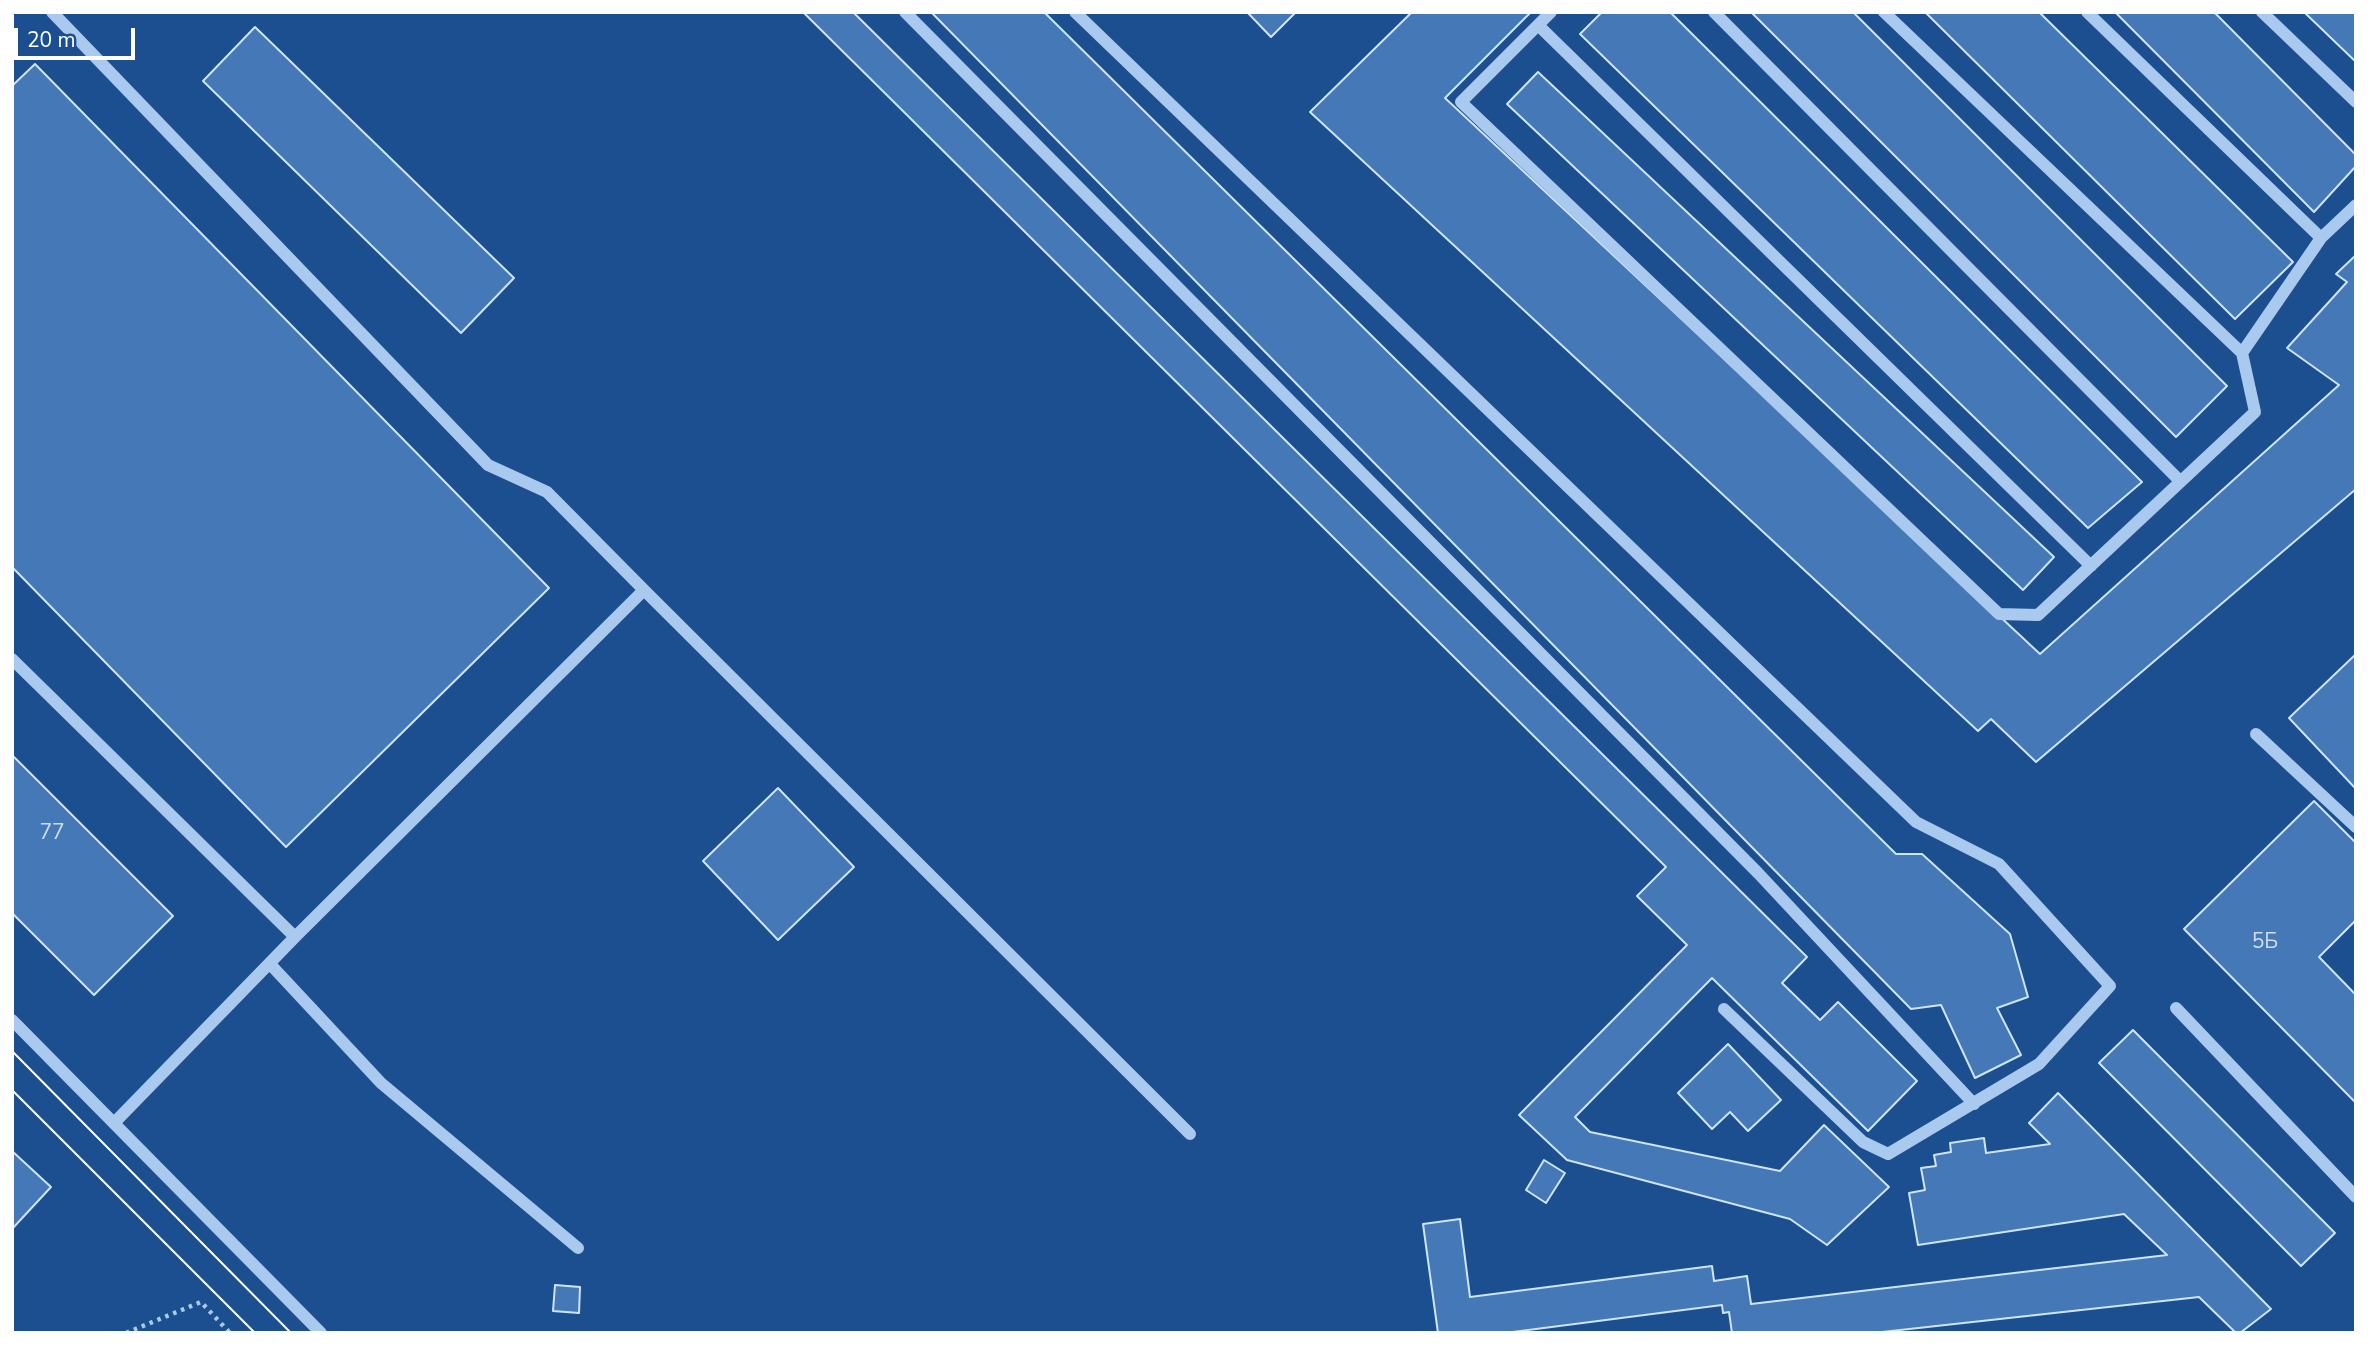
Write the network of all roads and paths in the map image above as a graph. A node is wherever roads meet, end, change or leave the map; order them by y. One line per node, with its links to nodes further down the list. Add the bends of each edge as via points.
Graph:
1 (52, 12): 16 (lane, via 488,465 547,492)
2 (905, 12): 25 (lane, via 1758,873)
3 (1075, 12): 25 (lane, via 1916,822 1999,864 2110,986 2039,1064)
4 (1551, 12): 9 (lane)
5 (1714, 12): 14 (lane)
6 (1884, 12): 13 (lane)
7 (2087, 12): 12 (lane)
8 (2262, 12): 10 (lane)
9 (1538, 25): 15 (lane); 15 (lane, via 1461,102 1999,614 2038,615)
10 (2356, 102)
11 (2356, 205): 12 (lane)
12 (2321, 238): 13 (lane)
13 (2242, 353): 14 (lane, via 2255,412)
14 (2180, 481): 15 (lane)
15 (2091, 566)
16 (644, 590): 20 (lane); 27 (lane)
17 (12, 659): 20 (lane)
18 (2256, 734): 19 (lane)
19 (2356, 827)
20 (295, 937): 21 (lane)
21 (270, 964): 26 (lane); 29 (lane, via 381,1083)
22 (2176, 1008): 28 (lane)
23 (1724, 1009): 25 (lane, via 1863,1142 1888,1154)
24 (12, 1020): 26 (lane)
25 (1973, 1104)
26 (115, 1122): 32 (lane)
27 (1190, 1134)
28 (2356, 1197)
29 (578, 1248)
30 (126, 1333): 31 (path, via 201,1302)
31 (230, 1333)
32 (321, 1333)

